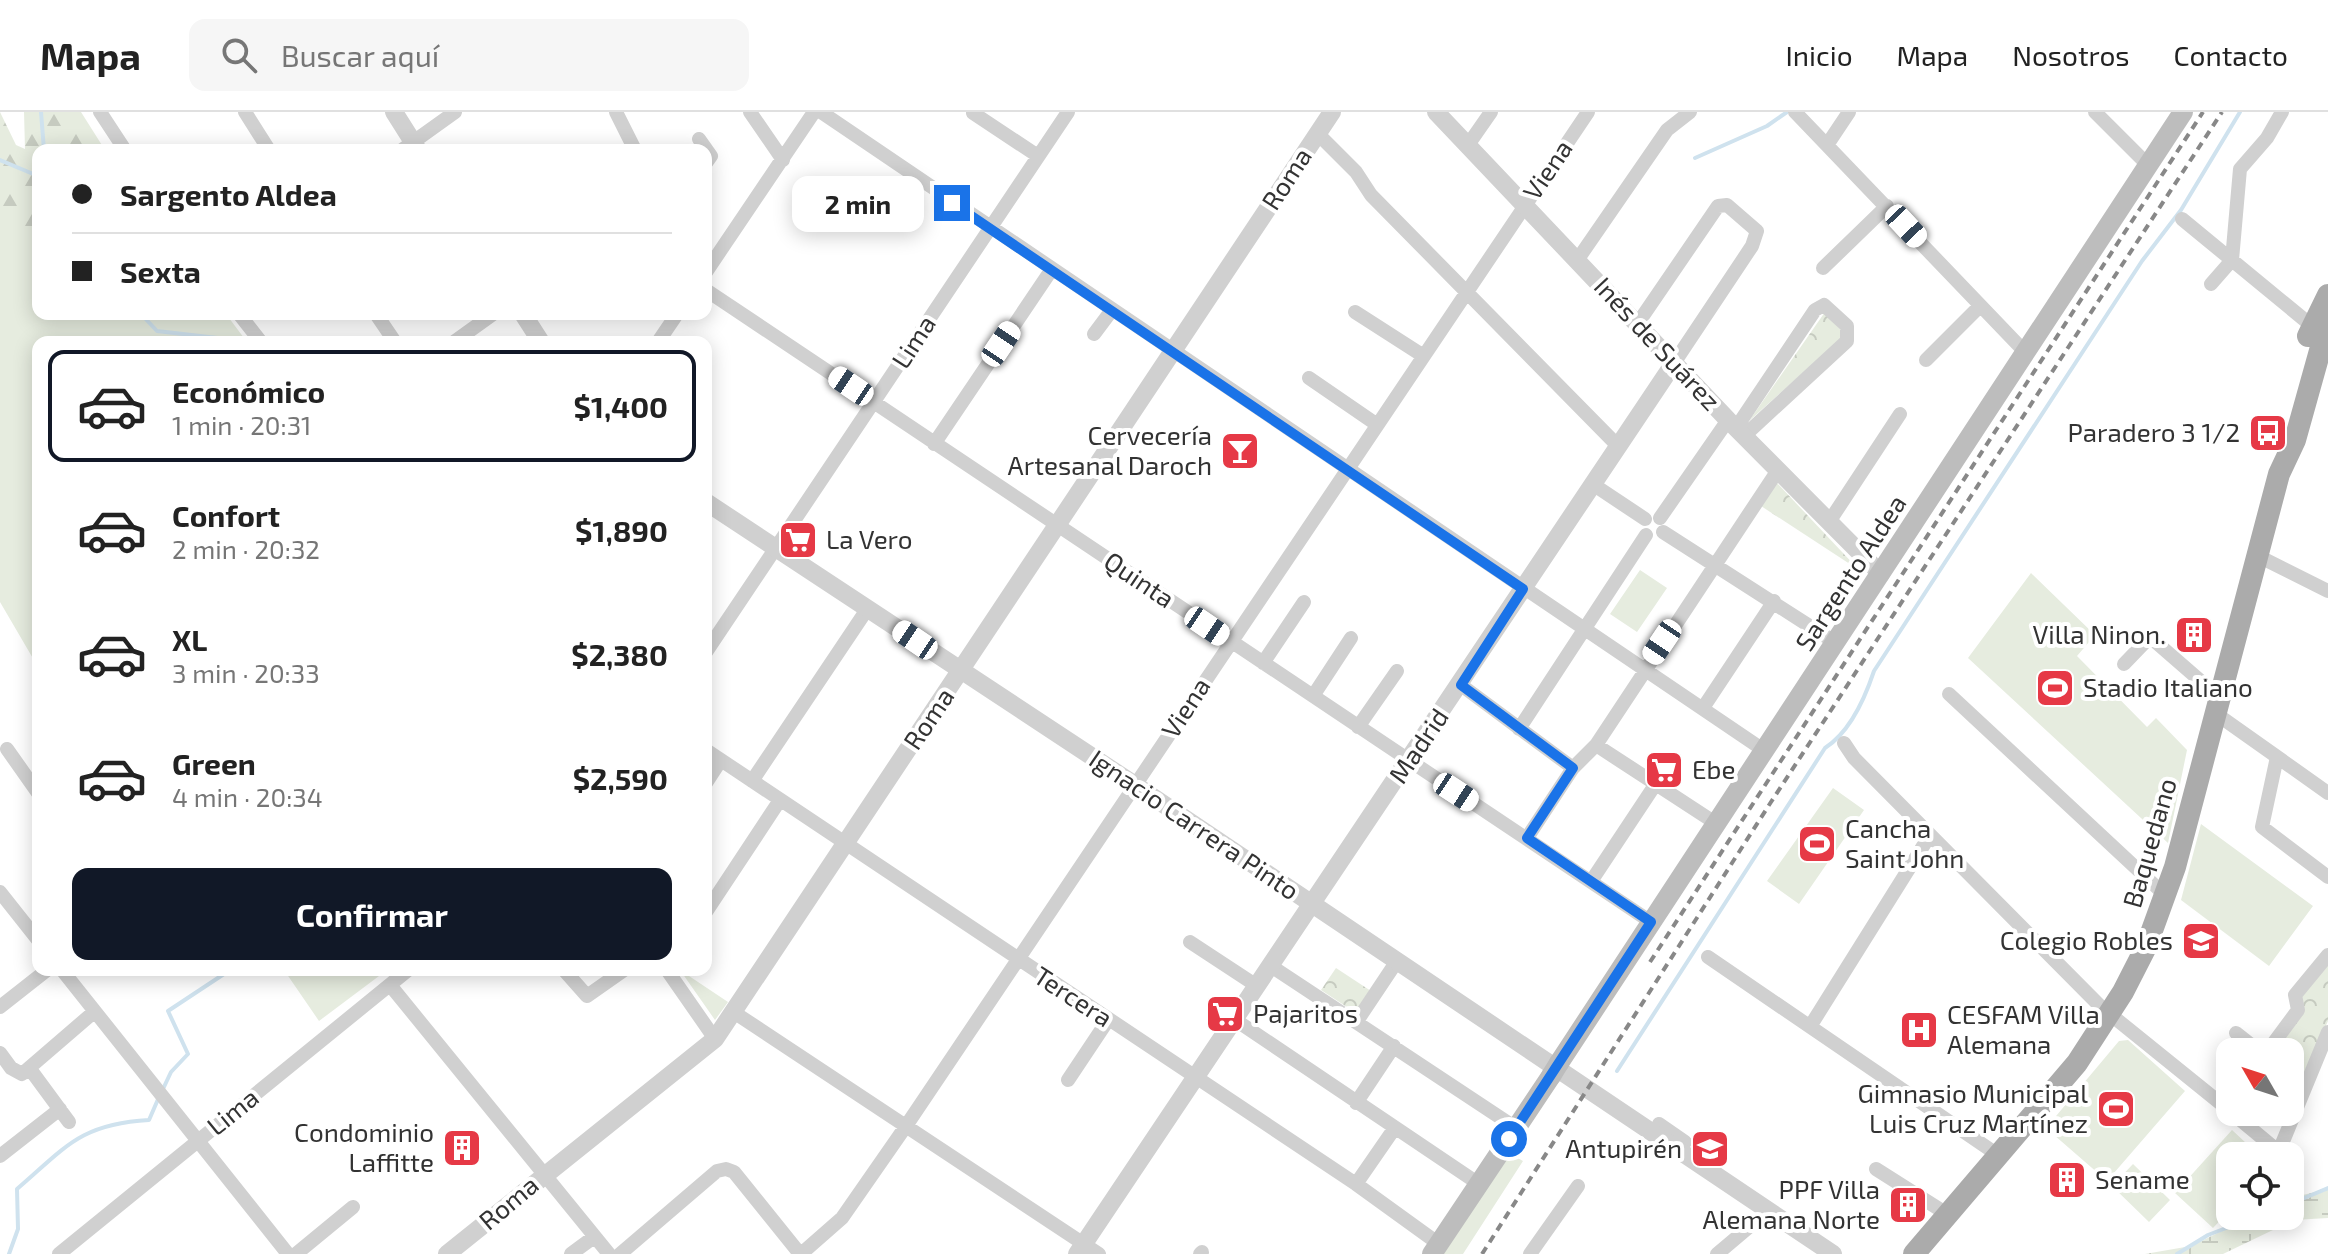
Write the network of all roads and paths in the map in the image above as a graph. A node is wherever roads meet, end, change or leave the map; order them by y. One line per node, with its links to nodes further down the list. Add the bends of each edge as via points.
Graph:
1 (100, 112): 23 (street)
2 (245, 112): 24 (street)
3 (394, 112): 25 (street)
4 (455, 112): 26 (street)
5 (616, 112): 27 (street)
6 (750, 112): 32 (street)
7 (814, 112): 32 (street)
8 (821, 112): 37 (street)
9 (1068, 112): 31 (street, Lima)
10 (1332, 112): 21 (street, Roma)
11 (1436, 112): 29 (street, Inés de Suárez)
12 (1491, 112): 29 (street)
13 (1588, 112): 34 (street, Viena)
14 (1690, 112): 38 (street, via 1667,130)
15 (1795, 112): 30 (street)
16 (1849, 112): 30 (street)
17 (2095, 112): 33 (street)
18 (2183, 112): 33 (main road, Sargento Aldea)
19 (2282, 112): 39 (street, via 2240,169)
20 (973, 113): 31 (street)
21 (1317, 133): 44 (street); 56 (street, Roma)
22 (699, 139): 28 (street)
23 (121, 144)
24 (265, 144)
25 (409, 144)
26 (416, 144)
27 (632, 144)
28 (703, 144)
29 (1468, 145): 34 (street, Inés de Suárez)
30 (1827, 145): 35 (street)
31 (1038, 156): 37 (street, Lima)
32 (783, 160): 40 (street)
33 (2149, 166): 57 (main road, Sargento Aldea)
34 (1524, 205): 38 (street, Inés de Suárez); 44 (street, Viena)
35 (1887, 206): 41 (street); 46 (street)
36 (2182, 219): 39 (street)
37 (989, 229): 42 (street); 62 (street, Lima)
38 (1578, 259): 52 (street, Inés de Suárez)
39 (2232, 260): 43 (street); 49 (street)
40 (712, 263)
41 (1823, 268)
42 (1052, 269): 47 (street); 66 (street)
43 (2211, 284)
44 (1465, 291): 58 (street, Viena); 67 (street)
45 (712, 294): 62 (street, Quinta)
46 (1980, 306): 57 (street); 59 (street)
47 (1112, 310): 53 (street); 56 (street)
48 (1355, 312): 58 (street)
49 (2324, 315): 76 (main road, Baquedano, via 2295,440 2279,474)
50 (244, 320): 54 (street)
51 (485, 320): 55 (street)
52 (1638, 323): 60 (street, Inés de Suárez); 60 (street, Madrid, via 1718,206 1731,207 1757,235)
53 (1094, 334)
54 (256, 336)
55 (462, 336)
56 (1175, 352): 68 (street); 73 (street, Roma)
57 (2026, 353): 78 (main road, Sargento Aldea)
58 (1422, 355): 64 (street, Viena)
59 (1926, 360)
60 (1674, 363): 65 (street, Inés de Suárez); 67 (street, Madrid)
61 (1309, 378): 64 (street)
62 (875, 402): 66 (street, Quinta); 75 (street, Lima)
63 (1900, 414): 72 (street)
64 (1376, 424): 68 (street, Viena)
65 (1736, 428): 65 (street, via 1847,341 1847,326 1829,308 1815,310); 69 (street, Inés de Suárez); 74 (street)
66 (934, 444): 73 (street, Quinta)
67 (1619, 447): 70 (street, Madrid)
68 (1347, 469): 79 (street); 87 (street, Viena)
69 (1778, 470): 72 (street, Inés de Suárez); 77 (street)
70 (1594, 485): 74 (street); 79 (street, Madrid)
71 (712, 506): 75 (street, Ignacio Carrera Pinto)
72 (1829, 522): 78 (street, Inés de Suárez)
73 (1058, 526): 87 (street, Quinta); 92 (street, Roma)
74 (1653, 526): 77 (street); 84 (street)
75 (776, 548): 83 (street, Ignacio Carrera Pinto); 85 (street, Lima)
76 (2258, 556): 80 (street); 97 (main road, Baquedano)
77 (1714, 563): 81 (street); 91 (street)
78 (1881, 574): 88 (main road, Sargento Aldea)
79 (1523, 589): 84 (street); 94 (street, Madrid)
80 (2328, 591)
81 (1774, 601): 88 (street); 98 (street)
82 (1304, 602): 89 (street)
83 (868, 608): 92 (street, Ignacio Carrera Pinto); 111 (street)
84 (1584, 630): 91 (street); 100 (street)
85 (712, 632)
86 (1351, 638): 96 (street)
87 (1230, 641): 89 (street, Quinta); 113 (street, Viena)
88 (1836, 643): 104 (main road, Sargento Aldea)
89 (1263, 663): 96 (street, Quinta)
90 (2124, 664): 97 (street, via 2150,637)
91 (1644, 669): 98 (street); 102 (street)
92 (961, 671): 113 (street, Ignacio Carrera Pinto); 120 (street, Roma)
93 (1397, 671): 99 (street)
94 (1461, 685): 100 (street); 108 (street, Madrid)
95 (1949, 694): 124 (street)
96 (1313, 696): 99 (street, Quinta)
97 (2217, 705): 106 (street); 124 (main road, Baquedano)
98 (1703, 708): 104 (street)
99 (1358, 727): 108 (street, Quinta)
100 (1519, 729): 109 (street)
101 (1844, 743): 118 (street)
102 (1596, 745): 109 (street); 114 (street)
103 (7, 749): 112 (street)
104 (1765, 751): 117 (main road, Sargento Aldea)
105 (712, 754): 107 (street, Tercera)
106 (2277, 757): 115 (street); 121 (street, via 2262,827)
107 (721, 760): 110 (street); 111 (street, Tercera)
108 (1409, 761): 119 (street, Quinta); 126 (street, Madrid)
109 (1573, 768): 119 (street)
110 (712, 774)
111 (752, 781): 116 (street, Tercera)
112 (32, 784)
113 (1135, 785): 126 (street, Ignacio Carrera Pinto); 132 (street, Viena)
114 (1655, 785): 117 (street); 122 (street)
115 (2328, 793)
116 (780, 800): 120 (street, Tercera); 125 (street)
117 (1717, 824): 127 (main road, Sargento Aldea)
118 (1930, 835): 146 (street); 150 (street)
119 (1527, 838): 122 (street, Quinta)
120 (845, 843): 132 (street, Tercera); 145 (street, Roma)
121 (2328, 877)
122 (1592, 880): 127 (street, Quinta)
123 (0, 892): 128 (street)
124 (2165, 895): 146 (main road, Baquedano, via 2146,947)
125 (712, 903)
126 (1311, 904): 133 (street, Ignacio Carrera Pinto); 134 (street, Madrid)
127 (1651, 922): 169 (main road, Sargento Aldea)
128 (32, 932)
129 (1190, 942): 142 (street)
130 (2325, 953): 154 (street, via 2289,995 2298,1010)
131 (1708, 957): 150 (street)
132 (1016, 960): 148 (street, Tercera); 167 (street, Viena)
133 (1397, 961): 149 (street); 173 (street, Ignacio Carrera Pinto)
134 (1271, 966): 142 (street, Madrid); 149 (street)
135 (39, 976): 143 (street)
136 (67, 976): 144 (street)
137 (401, 976): 141 (street, Lima)
138 (569, 976): 139 (street, via 587,996)
139 (615, 976)
140 (671, 976): 155 (street)
141 (390, 985): 171 (street, Lima); 177 (street)
142 (1257, 986): 147 (street, Madrid)
143 (0, 1007)
144 (94, 1012): 158 (street); 171 (street)
145 (735, 1013): 155 (street, Roma); 167 (street)
146 (2109, 1014): 162 (street); 174 (main road, Baquedano, via 2077,1063)
147 (1234, 1019): 159 (street, Madrid); 163 (street)
148 (1108, 1020): 159 (street, Tercera); 160 (street)
149 (1357, 1021): 156 (street)
150 (1811, 1025): 174 (street)
151 (2328, 1032): 161 (street)
152 (2236, 1033): 153 (street)
153 (2242, 1038)
154 (2277, 1038)
155 (715, 1039): 177 (street, Roma)
156 (1394, 1046): 163 (street); 169 (street)
157 (0, 1053): 158 (street)
158 (24, 1071): 164 (street)
159 (1194, 1077): 178 (street, Tercera); 186 (street, Madrid)
160 (1068, 1080)
161 (2304, 1086)
162 (2216, 1101)
163 (1356, 1103): 170 (street)
164 (60, 1109): 165 (street); 175 (street)
165 (69, 1122)
166 (1659, 1124): 173 (street, Ignacio Carrera Pinto, via 1685,1142)
167 (906, 1126): 186 (street); 194 (street, Viena, via 842,1218)
168 (2247, 1126): 172 (street)
169 (1516, 1128): 179 (main road, Sargento Aldea)
170 (1394, 1129): 178 (street); 179 (street)
171 (200, 1139): 187 (street, Lima); 188 (street)
172 (2267, 1142)
173 (1679, 1151): 182 (street, Ignacio Carrera Pinto)
174 (1998, 1155): 183 (main road, Baquedano)
175 (0, 1156)
176 (1876, 1169): 183 (street)
177 (543, 1174): 184 (street); 190 (street, Roma)
178 (1356, 1184): 185 (street, Tercera)
179 (1479, 1184): 185 (main road, Sargento Aldea)
180 (1578, 1186): 195 (street)
181 (353, 1207): 189 (street)
182 (1768, 1211): 196 (street); 197 (street, Ignacio Carrera Pinto)
183 (1947, 1214): 198 (main road, Baquedano)
184 (594, 1237): 191 (street); 192 (street)
185 (1436, 1249)
186 (1086, 1251)
187 (59, 1254)
188 (288, 1254)
189 (296, 1254)
190 (447, 1254)
191 (571, 1254)
192 (609, 1254)
193 (620, 1254): 194 (street, via 717,1171 726,1169 734,1172)
194 (800, 1254)
195 (1530, 1254)
196 (1717, 1254)
197 (1833, 1254)
198 (1914, 1254)

